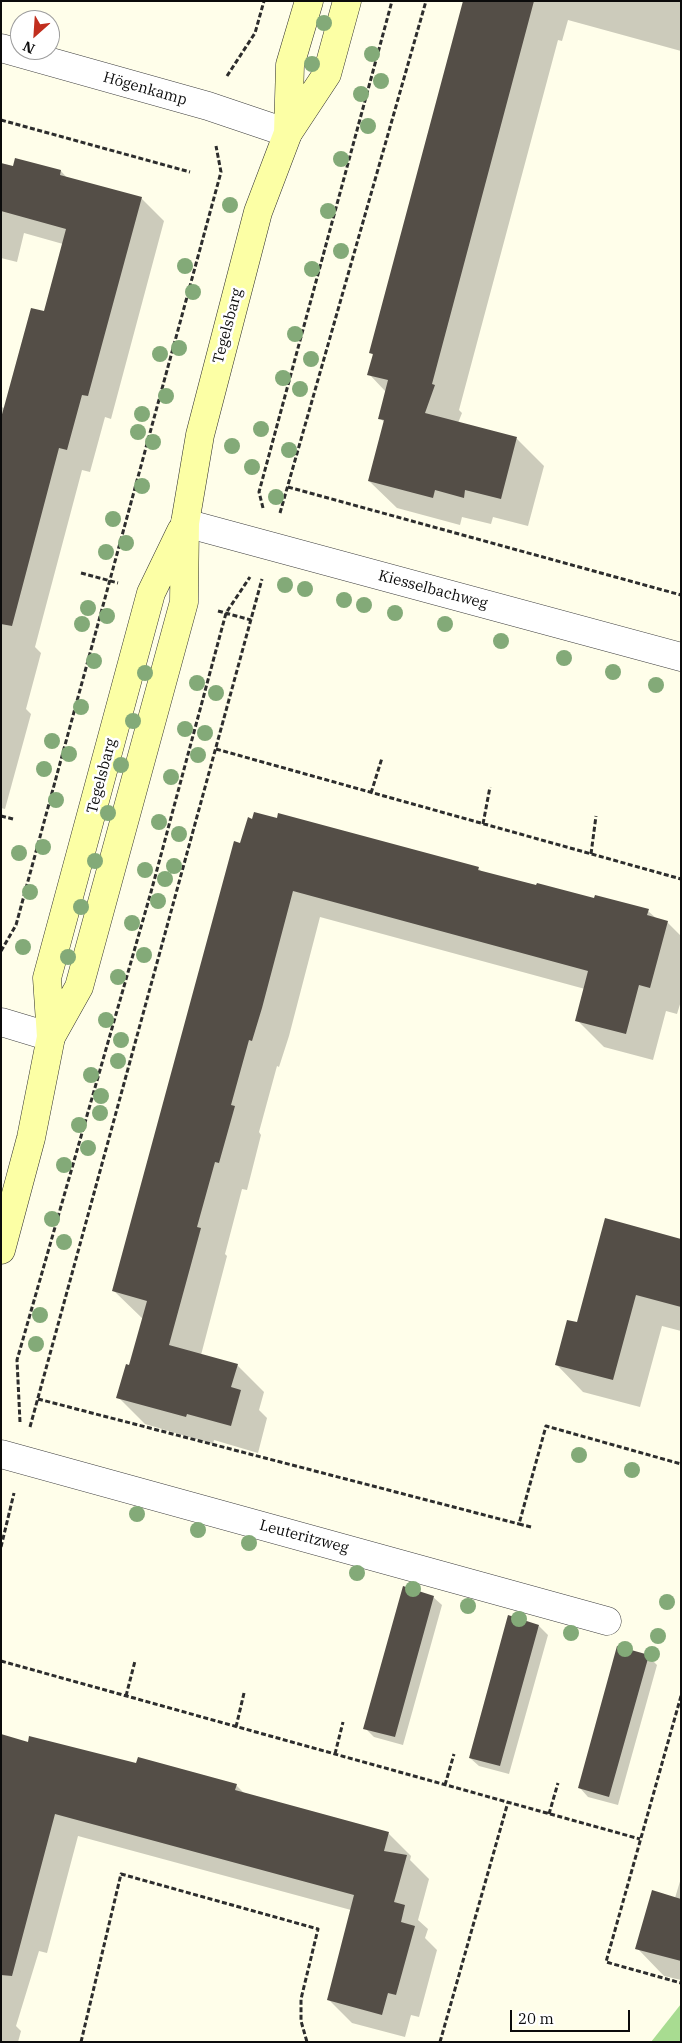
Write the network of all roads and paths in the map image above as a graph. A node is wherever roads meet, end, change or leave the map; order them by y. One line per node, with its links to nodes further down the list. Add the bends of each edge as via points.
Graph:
1 (264, 1): 7 (path, via 254,33)
2 (309, 1): 9 (street, Tegelsbarg, via 290,65)
3 (347, 1): 9 (street, Tegelsbarg, via 327,74)
4 (392, 1): 13 (path, via 259,492)
5 (426, 1): 11 (path)
6 (1, 48): 7 (street, Högenkamp)
7 (208, 106): 9 (street, Högenkamp); 26 (path, via 221,172 16,925)
8 (1, 120): 10 (path)
9 (288, 133): 12 (street, Tegelsbarg, via 256,221 200,435)
10 (190, 172)
11 (288, 487): 13 (path); 14 (path)
12 (185, 523): 13 (street, Kiesselbachweg); 28 (street, Tegelsbarg, via 184,602 79,988)
13 (271, 546): 15 (street, Kiesselbachweg); 16 (path); 31 (path, via 226,613 151,892 18,1360)
14 (681, 595)
15 (681, 657)
16 (216, 749): 19 (path); 30 (path)
17 (382, 758): 19 (path)
18 (490, 787): 23 (path)
19 (371, 793): 23 (path)
20 (1, 816): 22 (path)
21 (596, 816): 24 (path)
22 (13, 819)
23 (483, 824): 24 (path)
24 (592, 854): 25 (path)
25 (681, 879)
26 (1, 951)
27 (1, 1022): 28 (street)
28 (51, 1037): 29 (street, Tegelsbarg, via 31,1138)
29 (1, 1250)
30 (38, 1399): 31 (path); 33 (path)
31 (11, 1456): 36 (path); 38 (street, Leuteritzweg)
32 (681, 1464): 33 (path, via 546,1426)
33 (519, 1524): 34 (path)
34 (531, 1527)
35 (1, 1528): 36 (path)
36 (6, 1529): 37 (path)
37 (1, 1547)
38 (607, 1621)
39 (1, 1661): 42 (path)
40 (135, 1661): 42 (path)
41 (244, 1694): 45 (path)
42 (126, 1696): 45 (path)
43 (681, 1696): 52 (path)
44 (343, 1722): 46 (path)
45 (236, 1727): 46 (path)
46 (335, 1754): 49 (path)
47 (454, 1754): 49 (path)
48 (558, 1783): 51 (path)
49 (445, 1785): 50 (path)
50 (508, 1802): 51 (path); 56 (path)
51 (549, 1814): 52 (path)
52 (640, 1839): 53 (path, via 606,1962)
53 (681, 1983)
54 (81, 2042): 55 (path, via 121,1874 318,1929 301,1999 301,2021)
55 (307, 2042)
56 (440, 2042)

